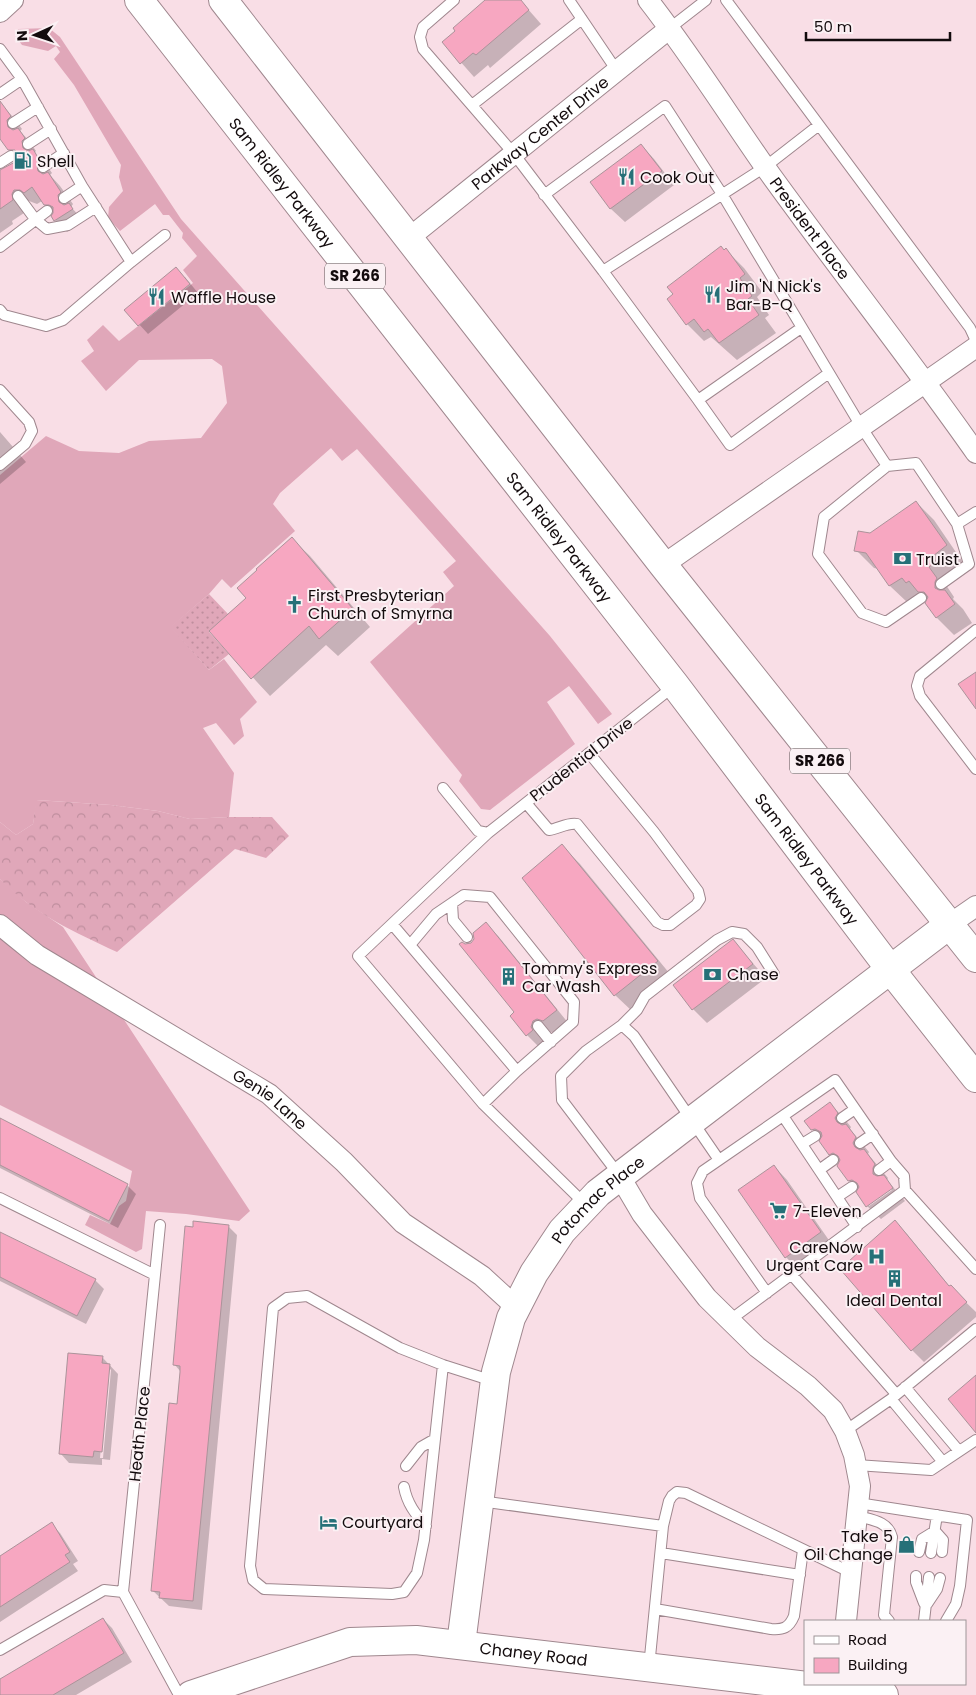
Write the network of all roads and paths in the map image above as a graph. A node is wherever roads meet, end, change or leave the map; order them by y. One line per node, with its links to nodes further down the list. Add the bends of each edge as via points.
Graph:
1 (13, 0): 9 (street)
2 (139, 0): 59 (main road, Sam Ridley Parkway / SR 266)
3 (223, 0): 37 (main road, SR 266)
4 (454, 0): 16 (lane, via 423,27 420,37 423,49)
5 (569, 0): 10 (lane)
6 (648, 0): 11 (street, President Place)
7 (706, 0): 11 (lane)
8 (726, 0): 19 (lane)
9 (0, 12)
10 (582, 19): 13 (lane); 16 (lane)
11 (670, 28): 13 (street, Parkway Center Drive); 27 (street, President Place)
12 (0, 49): 14 (lane)
13 (617, 71): 23 (street, Parkway Center Drive)
14 (22, 80): 15 (lane); 17 (lane)
15 (0, 94)
16 (472, 105): 23 (lane)
17 (38, 107): 18 (lane); 20 (lane)
18 (14, 123)
19 (819, 125): 27 (lane); 43 (lane, via 970,328)
20 (51, 129): 21 (lane); 22 (lane)
21 (28, 144)
22 (64, 154): 26 (lane); 28 (lane)
23 (514, 154): 30 (lane); 37 (street, Parkway Center Drive)
24 (11, 156): 25 (lane)
25 (0, 164)
26 (43, 167)
27 (766, 167): 29 (lane); 46 (street, President Place)
28 (82, 186): 32 (lane); 33 (lane)
29 (722, 194): 30 (lane, via 665,106); 40 (lane); 42 (lane)
30 (544, 195): 40 (lane)
31 (18, 196): 35 (lane)
32 (64, 198)
33 (96, 207): 35 (lane, via 68,224 47,229); 39 (lane)
34 (47, 211): 35 (lane)
35 (34, 219): 38 (lane)
36 (165, 235): 39 (lane)
37 (409, 238): 55 (main road, SR 266)
38 (0, 246)
39 (131, 262): 41 (lane, via 63,320 46,326)
40 (603, 271): 48 (lane)
41 (1, 314)
42 (802, 328): 45 (lane); 48 (lane)
43 (976, 341)
44 (976, 348): 46 (street)
45 (829, 373): 48 (lane, via 730,446); 49 (lane)
46 (926, 382): 49 (street); 50 (street, President Place)
47 (0, 390): 51 (lane, via 32,431 25,444)
48 (698, 400)
49 (862, 428): 52 (lane); 55 (street)
50 (976, 453)
51 (0, 465)
52 (887, 466): 54 (lane, via 916,463); 57 (lane, via 824,517 818,554 862,613 886,622)
53 (976, 512): 54 (lane)
54 (957, 524): 56 (lane, via 969,564)
55 (664, 565): 68 (main road, SR 266)
56 (941, 584)
57 (922, 598)
58 (976, 630): 61 (lane, via 920,676 917,686 920,696)
59 (675, 685): 60 (lane, Prudential Drive); 73 (main road, Sam Ridley Parkway / SR 266)
60 (589, 753): 63 (lane, Prudential Drive); 63 (lane, via 698,890 700,899 696,905 670,925 657,922 577,824 572,822 549,830)
61 (976, 769)
62 (444, 788): 64 (lane, via 478,830)
63 (526, 803): 64 (lane, Prudential Drive)
64 (488, 833): 67 (lane, Prudential Drive)
65 (452, 903): 70 (lane, via 453,920); 71 (lane, via 436,914); 77 (lane, via 464,895 490,896 574,1002 573,1022)
66 (976, 906): 68 (street, Potomac Place)
67 (392, 924): 71 (lane); 80 (lane, Prudential Drive, via 358,956)
68 (950, 924): 72 (main road, SR 266); 73 (main road, Potomac Place)
69 (0, 925): 106 (street, Genie Lane, via 37,955 268,1094 344,1162 403,1223 482,1276)
70 (467, 937)
71 (410, 945): 78 (lane)
72 (976, 958)
73 (890, 969): 79 (main road, Sam Ridley Parkway / SR 266); 84 (main road, Potomac Place)
74 (774, 974): 75 (lane, via 757,947 744,934 732,932 645,996)
75 (622, 1025): 84 (lane, via 634,1036); 94 (lane, via 586,1051 561,1076 562,1100)
76 (538, 1026): 77 (lane)
77 (550, 1042): 78 (lane)
78 (517, 1071): 80 (lane)
79 (976, 1078)
80 (483, 1104): 99 (lane)
81 (856, 1109): 82 (lane, via 835,1080); 83 (lane); 85 (lane)
82 (783, 1116): 88 (lane); 89 (lane)
83 (842, 1118)
84 (693, 1120): 89 (lane); 94 (main road, Potomac Place)
85 (873, 1134): 87 (lane); 91 (lane)
86 (815, 1136): 88 (lane)
87 (860, 1143)
88 (802, 1144): 92 (lane)
89 (719, 1160): 105 (lane, via 703,1171 697,1183 700,1198)
90 (833, 1160): 92 (lane)
91 (891, 1160): 93 (lane); 96 (lane, via 904,1176)
92 (819, 1170): 97 (lane)
93 (880, 1170)
94 (619, 1175): 99 (main road, Potomac Place); 107 (street, via 666,1247 707,1298)
95 (852, 1187): 97 (lane)
96 (905, 1190): 101 (lane); 102 (lane)
97 (837, 1197): 101 (lane)
98 (0, 1198): 103 (lane)
99 (586, 1206): 106 (main road, Potomac Place, via 562,1231)
100 (160, 1225): 103 (lane, Heath Place)
101 (857, 1227): 104 (lane)
102 (976, 1269)
103 (155, 1275): 137 (lane, Heath Place)
104 (792, 1275): 105 (lane); 112 (lane)
105 (767, 1293): 107 (lane)
106 (516, 1307): 110 (main road, Potomac Place)
107 (730, 1320): 113 (street, via 757,1347 808,1386 832,1410)
108 (976, 1329): 111 (lane)
109 (443, 1365): 110 (lane); 114 (lane); 124 (lane, via 400,1348 307,1296 287,1298 273,1308 250,1566 253,1580 264,1589 404,1592 417,1573)
110 (494, 1381): 121 (main road, Potomac Place)
111 (905, 1387): 112 (lane); 116 (lane)
112 (894, 1396): 113 (lane); 117 (lane)
113 (845, 1431): 118 (street)
114 (435, 1438): 119 (lane, via 421,1447); 124 (lane)
115 (976, 1440): 116 (lane)
116 (959, 1451): 117 (lane)
117 (943, 1462): 118 (lane, via 931,1470)
118 (856, 1465): 122 (street, via 860,1486)
119 (406, 1466)
120 (404, 1487): 124 (lane, via 406,1498)
121 (479, 1501): 125 (lane); 144 (main road, Potomac Place)
122 (858, 1509): 123 (lane); 132 (street); 141 (lane, via 890,1529 892,1537 884,1615)
123 (937, 1515): 126 (lane); 143 (lane, via 967,1520 960,1586 956,1604)
124 (426, 1526)
125 (663, 1526): 127 (lane, via 672,1496 677,1492 686,1493); 130 (lane)
126 (935, 1531): 128 (lane, via 922,1539); 129 (lane, via 943,1540); 131 (lane)
127 (803, 1550): 132 (lane); 133 (lane)
128 (919, 1552)
129 (942, 1552)
130 (660, 1553): 133 (lane); 139 (lane)
131 (931, 1553)
132 (852, 1573): 140 (street)
133 (800, 1575): 139 (lane, via 794,1616 786,1628 771,1630)
134 (916, 1576): 138 (lane)
135 (929, 1576): 138 (lane)
136 (940, 1578): 138 (lane)
137 (124, 1592): 145 (lane, via 104,1590); 150 (lane)
138 (925, 1607): 142 (lane)
139 (655, 1608): 146 (lane)
140 (846, 1620)
141 (888, 1620)
142 (924, 1620)
143 (947, 1620)
144 (460, 1644): 146 (main road, Chaney Road); 151 (main road, Chaney Road, via 416,1640 350,1642)
145 (0, 1650)
146 (649, 1667): 147 (main road, Chaney Road)
147 (804, 1685)
148 (804, 1685): 149 (main road, Chaney Road)
149 (839, 1689): 152 (main road, Chaney Road)
150 (179, 1695)
151 (191, 1695)
152 (884, 1695)

